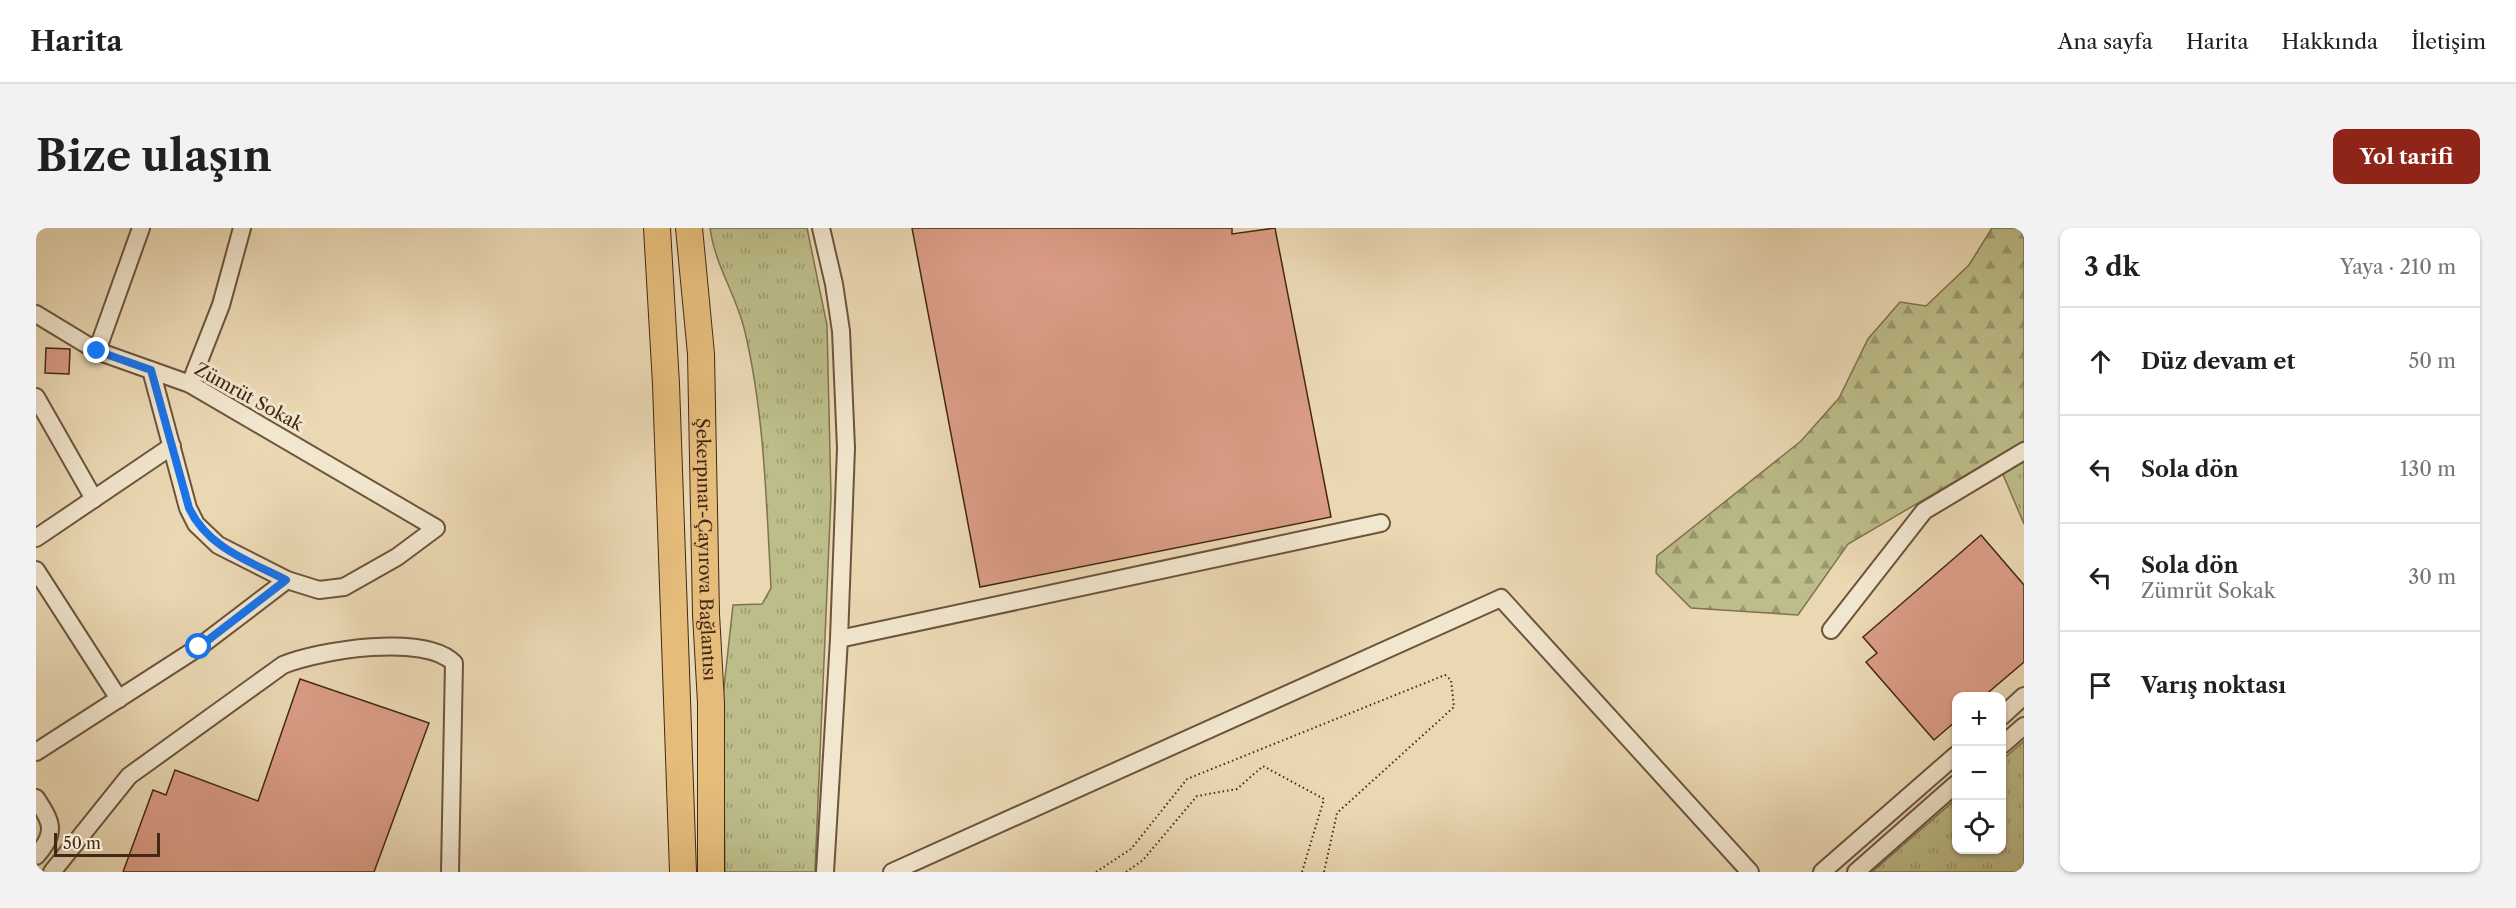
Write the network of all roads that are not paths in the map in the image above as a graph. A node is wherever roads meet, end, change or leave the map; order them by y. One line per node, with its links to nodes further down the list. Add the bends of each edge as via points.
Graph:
1 (141, 228): 7 (street)
2 (242, 228): 9 (street, via 221,305)
3 (657, 228): 32 (highway, Şekerpınar-Çayırova Bağlantısı)
4 (689, 228): 33 (highway, Şekerpınar-Çayırova Bağlantısı, via 701,354 711,703)
5 (820, 228): 19 (street, via 841,331 846,448)
6 (36, 314): 7 (street, Zümrüt Sokak)
7 (97, 351): 8 (street, Zümrüt Sokak)
8 (151, 370): 9 (street, Zümrüt Sokak); 11 (street)
9 (190, 384): 17 (street, Zümrüt Sokak, via 436,528 397,557 344,587 319,590)
10 (36, 397): 13 (street)
11 (172, 446): 13 (street); 17 (street, via 196,524 218,545)
12 (2024, 451): 18 (street, via 1924,511)
13 (93, 499): 15 (street)
14 (1381, 524): 19 (street)
15 (36, 538)
16 (36, 570): 21 (street)
17 (286, 580): 21 (street, via 199,647)
18 (1831, 630)
19 (838, 639): 34 (street)
20 (2024, 696): 22 (street)
21 (119, 699): 25 (street)
22 (2006, 712)
23 (2024, 726): 24 (street)
24 (2006, 741)
25 (36, 752)
26 (1952, 758): 37 (street)
27 (1952, 788): 38 (street)
28 (36, 798): 29 (street, via 47,812 50,830 46,845)
29 (36, 856)
30 (52, 872): 31 (street, via 129,776 173,744 283,665 306,656 364,647 415,648 446,655 454,663)
31 (450, 872)
32 (683, 872)
33 (711, 872)
34 (825, 872)
35 (892, 872): 36 (street, via 1501,598)
36 (1750, 872)
37 (1822, 872)
38 (1856, 872)

